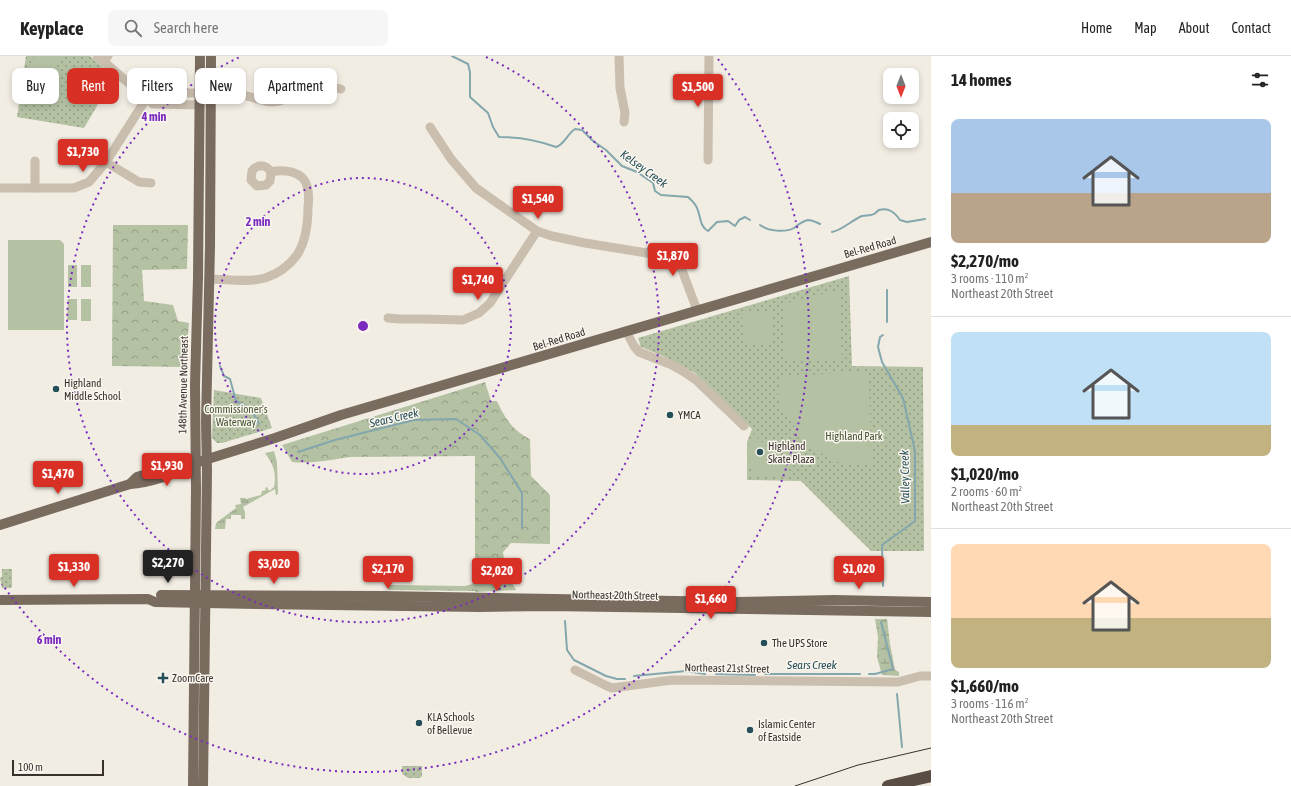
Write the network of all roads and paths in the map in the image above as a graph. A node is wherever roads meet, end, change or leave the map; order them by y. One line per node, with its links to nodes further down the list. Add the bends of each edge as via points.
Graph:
1 (200, 56): 6 (main road, 148th Avenue Northeast)
2 (211, 56): 7 (main road)
3 (619, 56): 15 (street)
4 (709, 56): 17 (street)
5 (103, 58): 8 (street)
6 (200, 68)
7 (211, 68)
8 (127, 81)
9 (341, 89): 10 (street, via 330,86 304,89 278,101 265,101)
10 (246, 95)
11 (143, 104): 19 (street)
12 (153, 104): 14 (street)
13 (212, 104): 27 (main road)
14 (200, 105): 26 (main road, 148th Avenue Northeast)
15 (624, 122)
16 (430, 127): 24 (street, via 451,159 476,188)
17 (708, 160)
18 (35, 161): 23 (street)
19 (106, 162): 21 (street, via 139,182); 23 (street, via 95,177 83,186)
20 (271, 172): 27 (street, via 293,172 300,176 307,186 307,230 297,255 280,271 264,278)
21 (151, 183)
22 (0, 188): 23 (street)
23 (35, 188)
24 (537, 231): 29 (street, via 585,243 673,258 682,270); 30 (street, via 490,303 479,313 463,320)
25 (931, 242): 29 (main road, Bel-Red Road)
26 (199, 268): 28 (main road, via 201,289); 34 (main road, 148th Avenue Northeast)
27 (210, 279): 28 (main road)
28 (209, 292): 33 (main road)
29 (697, 310): 31 (main road, Bel-Red Road)
30 (388, 318)
31 (626, 331): 32 (street, via 640,352 672,365 696,380); 33 (main road, Bel-Red Road, via 341,415)
32 (744, 426)
33 (207, 460): 34 (main road, Bel-Red Road); 40 (main road)
34 (195, 463): 35 (main road, Bel-Red Road, via 188,468 139,484 130,484); 39 (main road, 148th Avenue Northeast)
35 (0, 525)
36 (408, 596): 37 (main road, Northeast 20th Street); 40 (main road, Northeast 20th Street); 43 (main road, Northeast 20th Street)
37 (467, 598): 38 (main road, Northeast 20th Street); 44 (main road, Northeast 20th Street)
38 (512, 598): 42 (main road, Northeast 20th Street); 45 (main road, Northeast 20th Street)
39 (194, 599): 40 (main road, Northeast 20th Street); 41 (main road, Northeast 20th Street, via 155,602 148,599); 50 (main road, 148th Avenue Northeast)
40 (205, 599): 43 (main road, Northeast 20th Street); 51 (main road)
41 (0, 600)
42 (931, 602)
43 (374, 605): 44 (main road, Northeast 20th Street)
44 (438, 606): 45 (main road, Northeast 20th Street)
45 (490, 607): 46 (main road, Northeast 20th Street)
46 (931, 612)
47 (575, 670): 48 (street, Northeast 21st Street, via 612,688 672,680 898,682)
48 (931, 676)
49 (931, 776): 52 (highway)
50 (193, 786)
51 (203, 786)
52 (888, 786)

